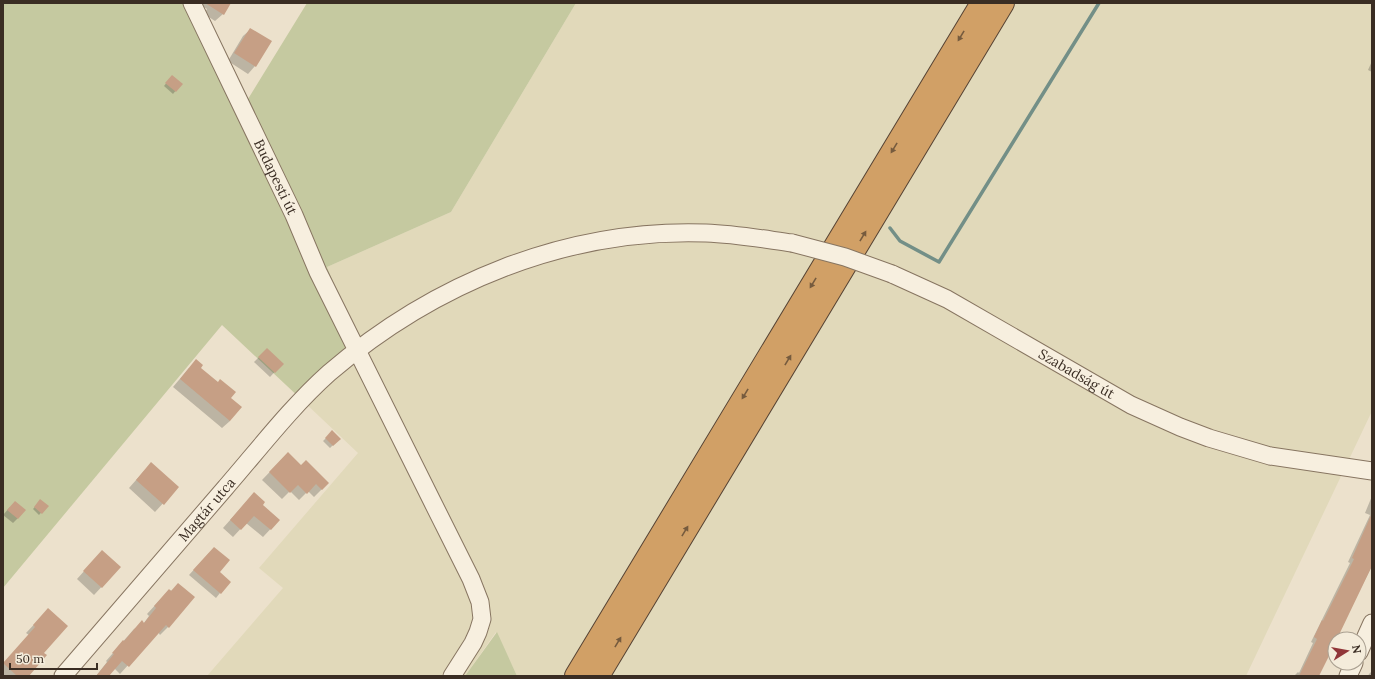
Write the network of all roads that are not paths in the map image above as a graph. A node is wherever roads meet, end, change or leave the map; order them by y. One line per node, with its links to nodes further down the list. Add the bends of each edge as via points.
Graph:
1 (192, 3): 5 (street, Budapesti út, via 289,203 318,272)
2 (982, 3): 11 (highway, one-way to 11)
3 (1003, 3): 12 (highway, one-way to 3)
4 (792, 243): 5 (street, Magtár utca, via 729,234 676,232 619,237 563,248 515,262 459,286 401,320); 6 (street, Szabadság út, bridge, via 845,257 892,274 947,299 1131,405 1180,427 1270,456)
5 (358, 351): 9 (street, Magtár utca, via 329,374 290,413); 10 (street, Budapesti út, via 480,602 482,619 478,632)
6 (1372, 471)
7 (1372, 623): 8 (street)
8 (1367, 634)
9 (63, 676)
10 (452, 676)
11 (576, 676)
12 (598, 676)

